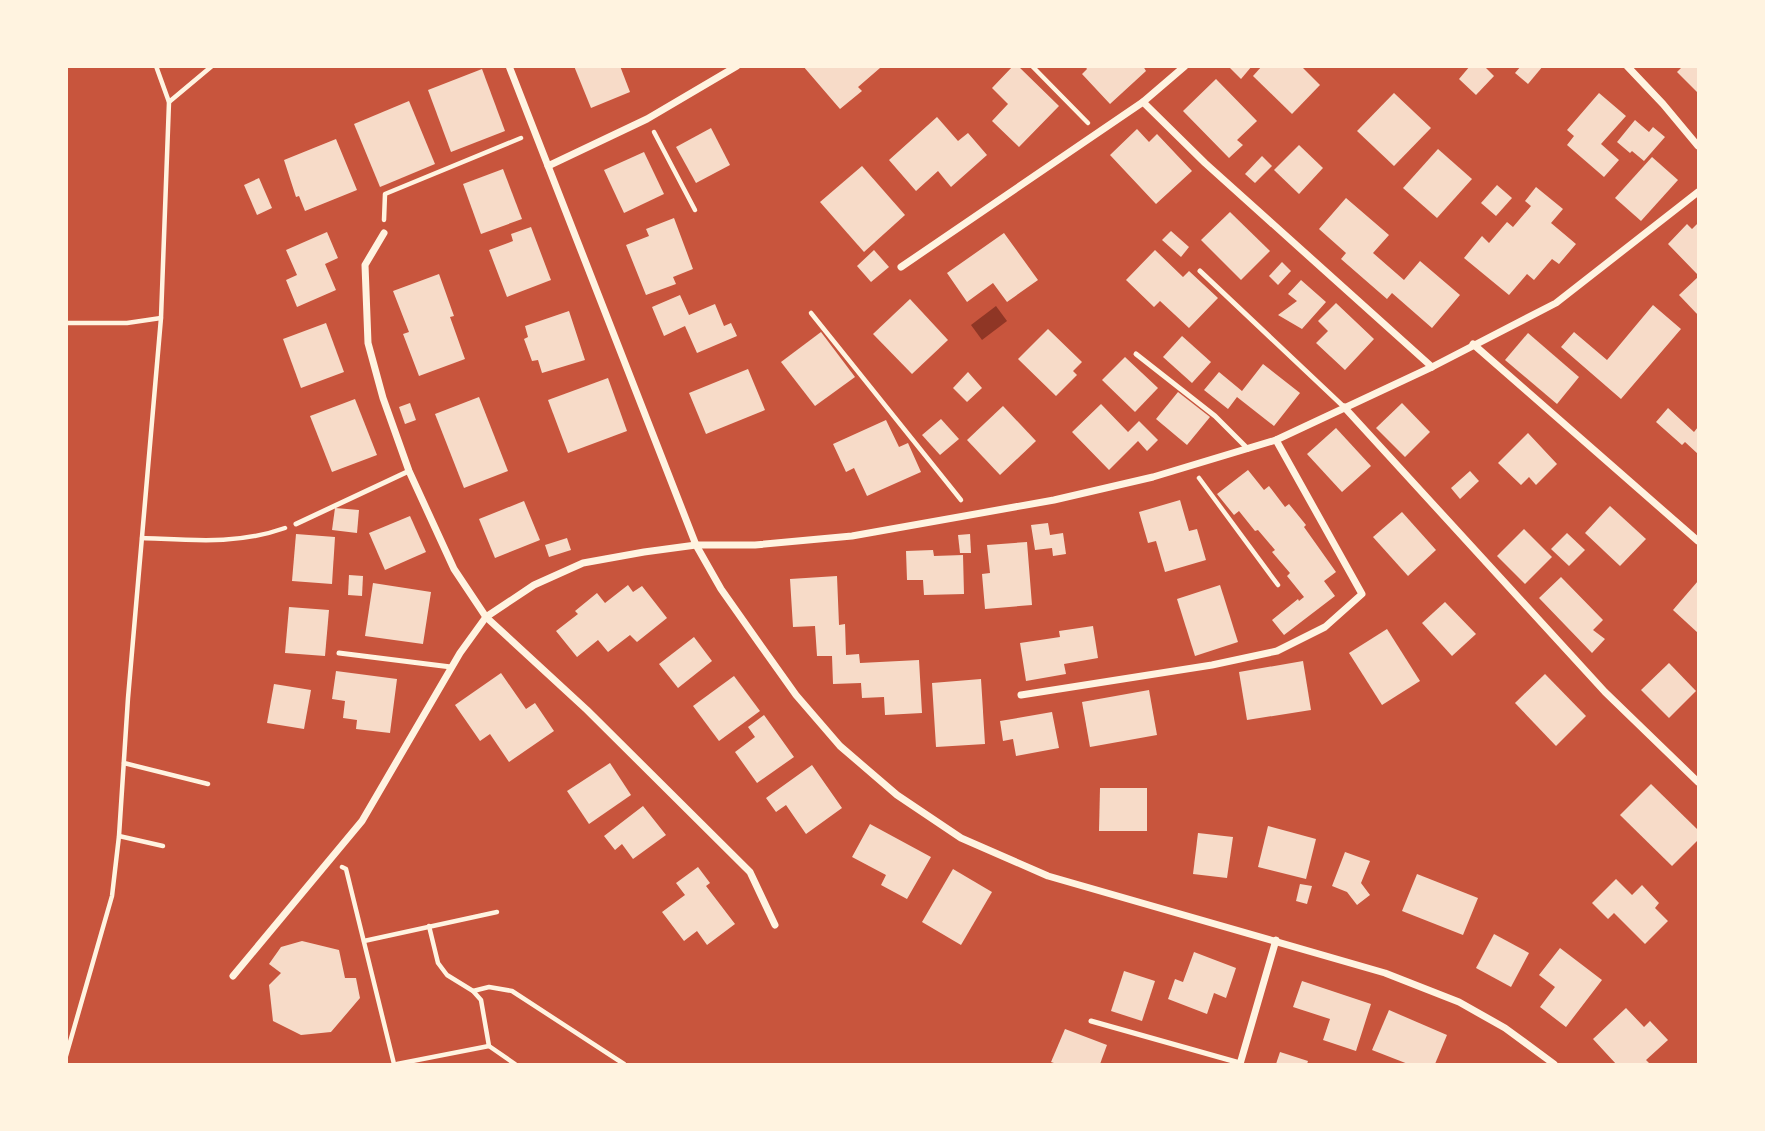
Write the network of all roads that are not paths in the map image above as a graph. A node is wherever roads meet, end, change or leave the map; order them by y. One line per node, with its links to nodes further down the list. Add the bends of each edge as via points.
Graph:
1 (509, 66): 7 (street)
2 (737, 66): 7 (street, via 647,119)
3 (1185, 66): 5 (street)
4 (1627, 66): 6 (street)
5 (1143, 102): 10 (street); 14 (street)
6 (1699, 146)
7 (548, 166): 21 (street)
8 (1699, 192): 12 (street, via 1556,303)
9 (384, 233): 18 (street, via 365,265 368,343)
10 (901, 267)
11 (1200, 271): 15 (lane)
12 (1473, 344): 14 (street); 20 (street)
13 (1136, 354): 17 (lane, via 1215,416)
14 (1432, 368): 15 (street)
15 (1344, 407): 16 (street); 26 (street, via 1605,692)
16 (1276, 440): 17 (street); 25 (street, via 1363,594 1325,627 1277,651)
17 (1248, 449): 21 (street, via 1054,500 852,536)
18 (409, 471): 19 (lane); 22 (street, via 454,569)
19 (296, 524)
20 (1699, 541)
21 (696, 545): 22 (street, via 583,564 534,585); 28 (street, via 721,589 796,695 840,746 897,795 961,838 1048,876)
22 (486, 617): 24 (street); 27 (street, via 597,719 750,873)
23 (339, 653): 24 (lane)
24 (451, 667): 29 (street, via 362,821)
25 (1021, 695)
26 (1699, 782)
27 (775, 925)
28 (1276, 940): 31 (street); 32 (street, via 1385,972 1459,1002 1505,1028)
29 (233, 976)
30 (1091, 1021): 31 (lane)
31 (1240, 1064)
32 (1554, 1065)

